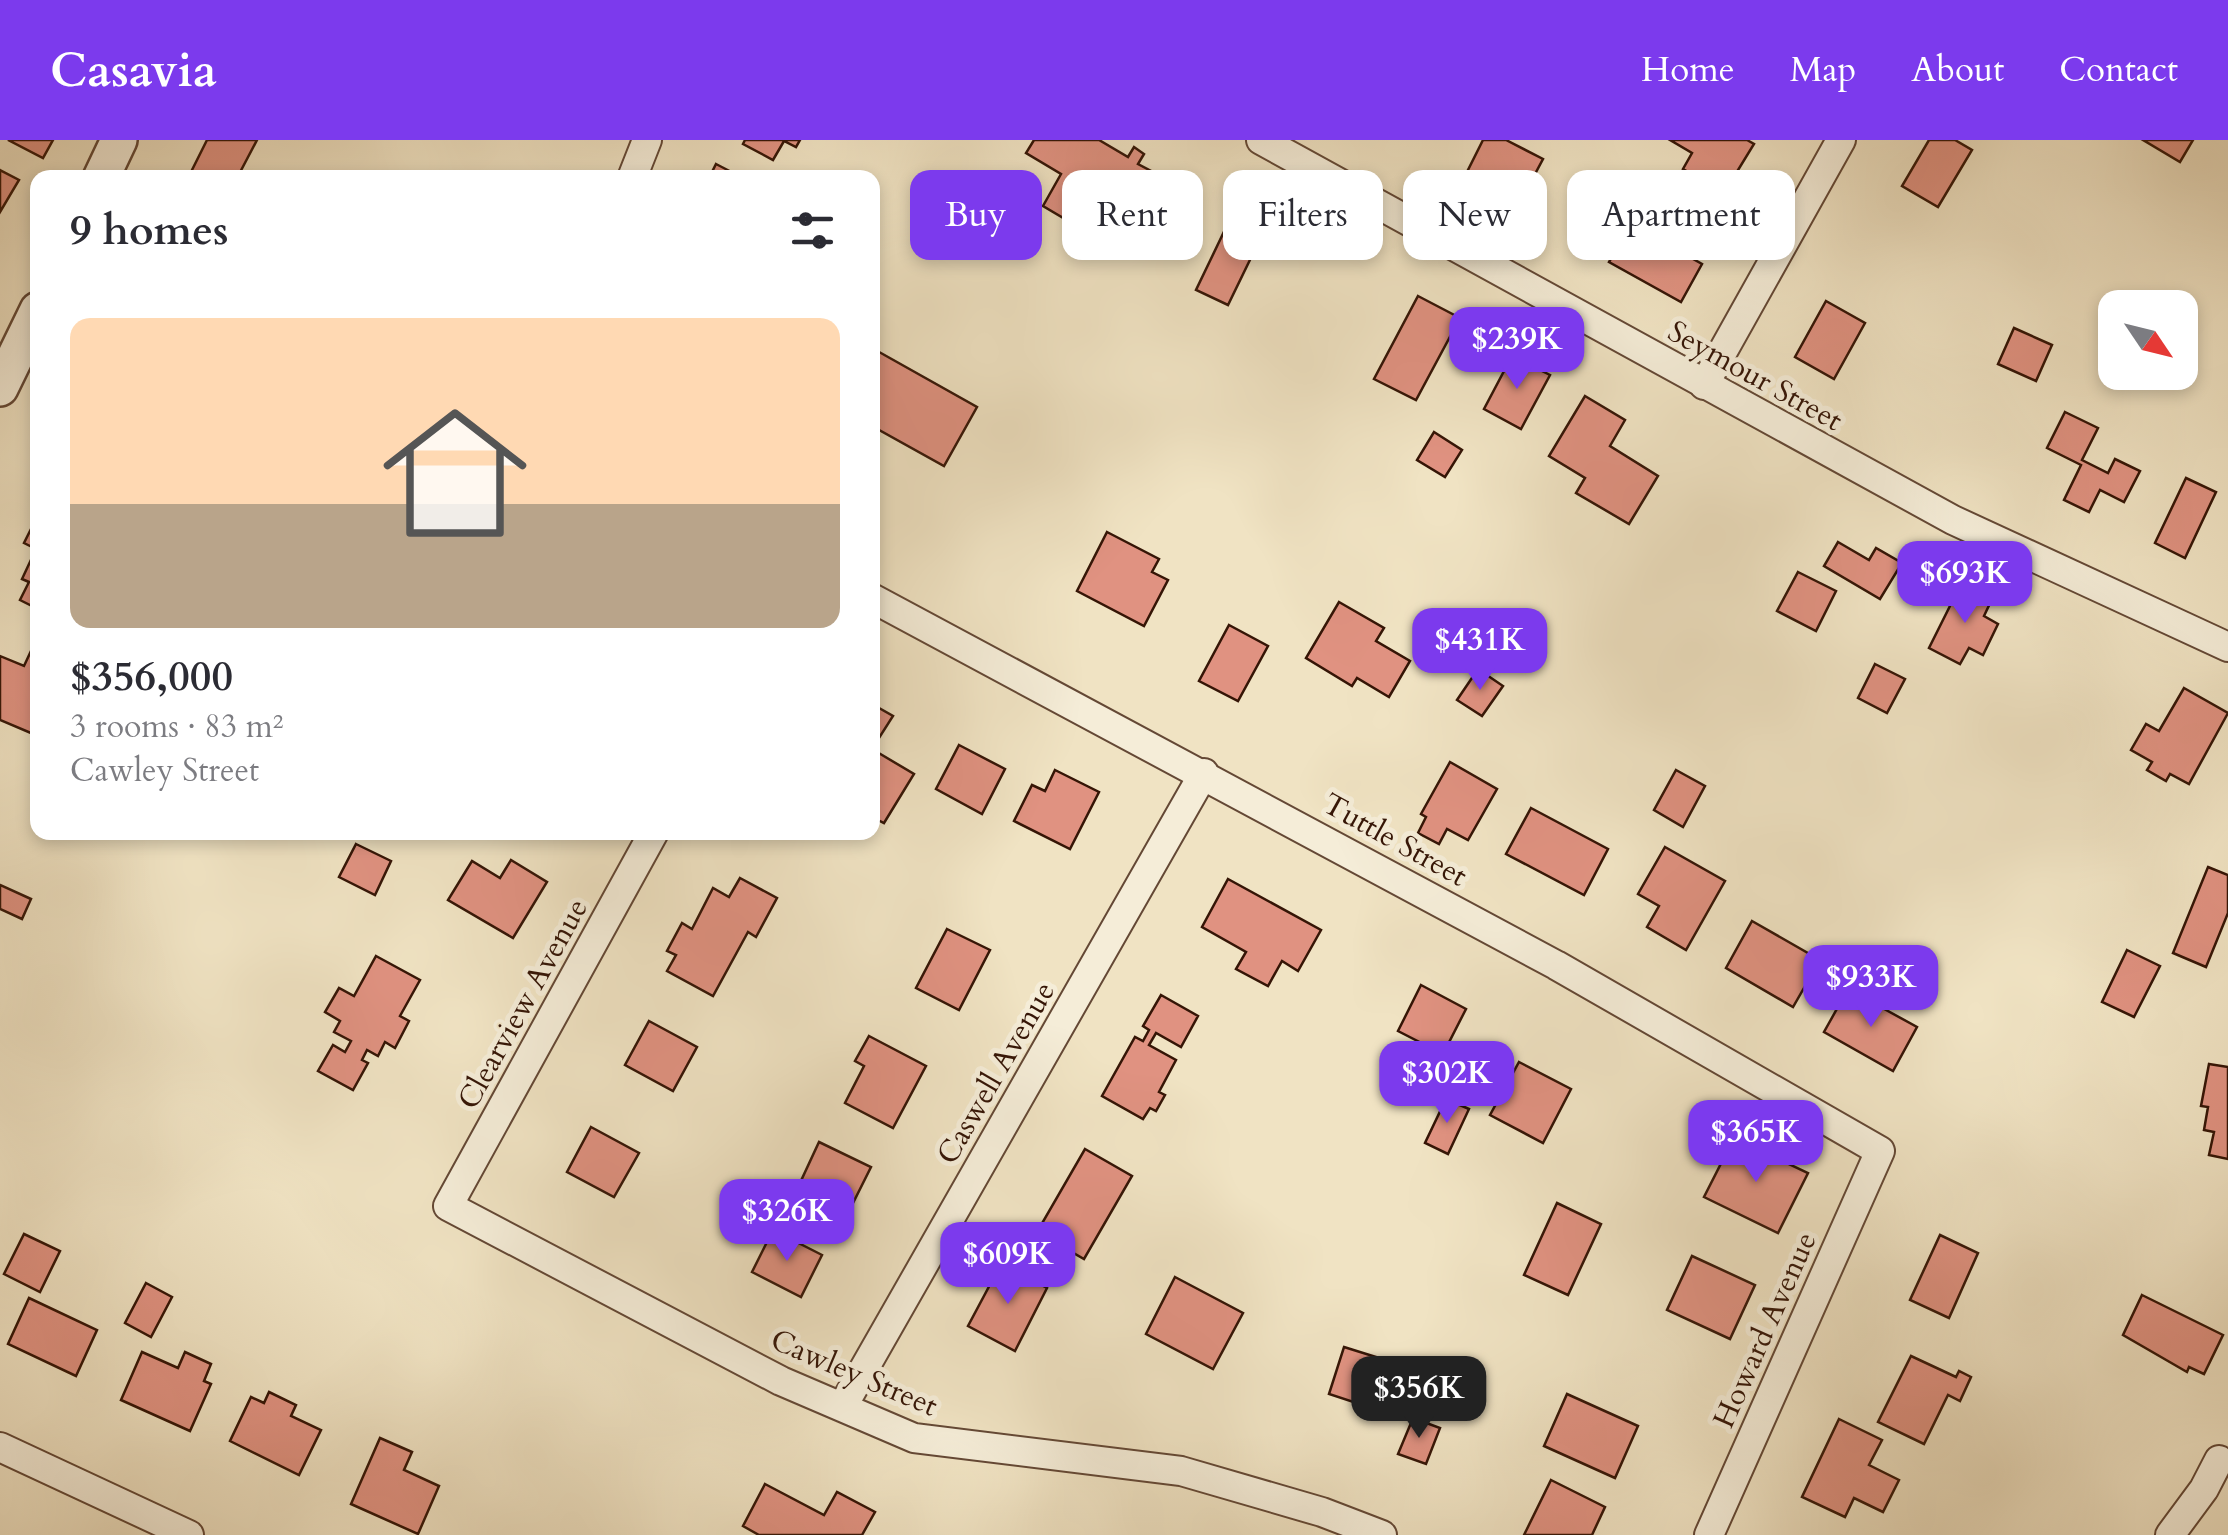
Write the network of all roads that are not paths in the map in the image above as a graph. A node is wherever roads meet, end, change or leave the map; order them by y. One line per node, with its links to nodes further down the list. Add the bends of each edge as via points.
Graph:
1 (120, 140): 5 (street)
2 (647, 140): 6 (street)
3 (1261, 140): 8 (street, Seymour Street)
4 (1841, 140): 8 (street)
5 (105, 170)
6 (635, 170)
7 (30, 326): 9 (street)
8 (1704, 385): 11 (street, Seymour Street, via 1953,520)
9 (0, 388)
10 (880, 602): 12 (street, Tuttle Street)
11 (2228, 648)
12 (1204, 773): 14 (street, Tuttle Street); 16 (street, Caswell Avenue)
13 (650, 840): 15 (street, Clearview Avenue)
14 (1880, 1151): 21 (street, Howard Avenue)
15 (448, 1206): 16 (street, Cawley Street, via 781,1381)
16 (844, 1404): 20 (street, Cawley Street, via 925,1441 1181,1472)
17 (0, 1447): 19 (street)
18 (2218, 1460): 22 (street)
19 (189, 1535)
20 (1382, 1535)
21 (1708, 1535)
22 (2170, 1535)

